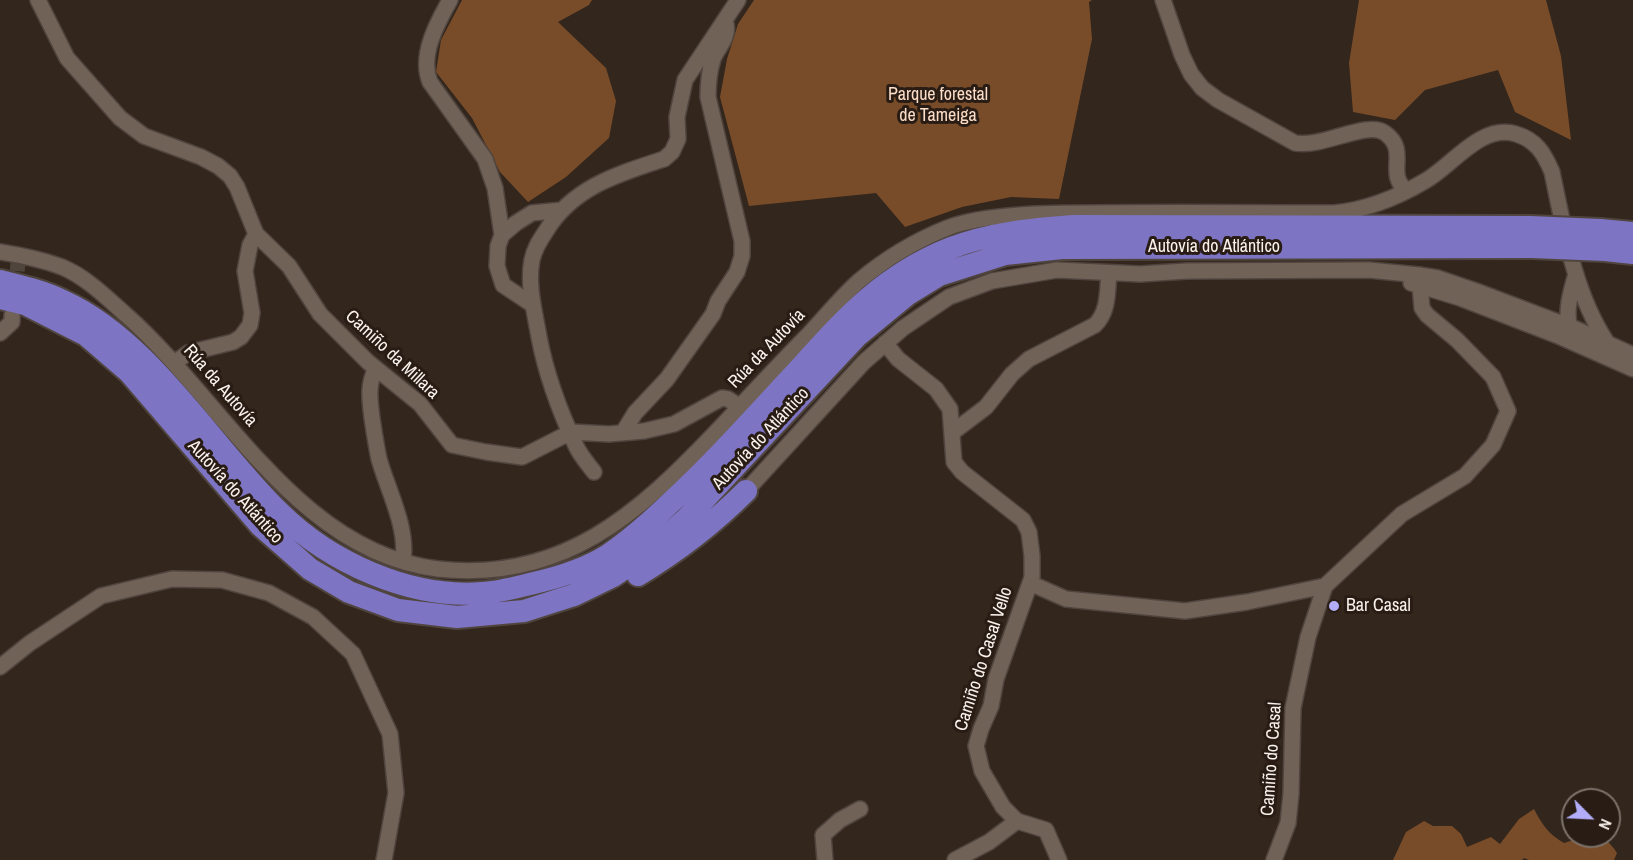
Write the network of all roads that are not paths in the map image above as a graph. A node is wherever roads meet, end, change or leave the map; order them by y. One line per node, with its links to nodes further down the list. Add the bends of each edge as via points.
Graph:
1 (38, 0): 15 (street, Camiño da Millara, via 67,58 120,118 144,136 201,157 230,176)
2 (450, 0): 16 (street, via 433,34 427,76 485,159 495,188)
3 (1163, 0): 6 (street, via 1182,55 1202,88 1295,143 1322,142 1374,128 1386,134 1398,153)
4 (736, 1): 5 (street)
5 (725, 20): 9 (street, via 685,80 677,117 678,139 672,152 664,159 599,182); 44 (street, via 727,30 714,56 708,97 742,256 713,314)
6 (1396, 176): 7 (street, via 1398,184); 8 (street)
7 (1406, 190): 8 (street, Rúa da Autovía); 23 (street, Rúa da Autovía, via 1424,182 1484,137 1504,132 1525,137 1537,145 1552,172)
8 (1372, 205): 11 (street, Rúa da Autovía, via 1334,213)
9 (562, 210): 16 (street, via 532,213); 29 (street, via 532,258)
10 (1057, 213): 11 (street, Rúa da Autovía); 12 (highway); 42 (street, Rúa da Autovía, via 951,226 904,248 858,282)
11 (1290, 213): 13 (highway)
12 (1163, 226): 13 (highway, Autovía do Atlántico); 25 (highway, Autovía do Atlántico, via 1074,226 1021,231 951,248 912,266 848,316 711,464 642,529 606,556 565,576 481,593 445,592 386,580 329,553 280,513 145,361 111,330 64,301)
13 (1242, 226): 17 (highway, Autovía do Atlántico)
14 (1633, 233): 18 (highway, Autovía do Atlántico)
15 (256, 234): 39 (street, via 244,270 252,313 250,325 233,342 188,353); 40 (street, Camiño da Millara, via 289,266 320,314)
16 (502, 235): 29 (street, via 497,266 503,285)
17 (1531, 237): 18 (highway, Autovía do Atlántico, bridge); 51 (highway, Autovía do Atlántico, via 1062,248 1005,254 939,275 908,294 857,336 686,519 646,554 614,576)
18 (1602, 240): 20 (highway, Autovía do Atlántico)
19 (0, 252): 26 (street, Rúa da Autovía, via 62,267)
20 (1633, 253)
21 (0, 261): 26 (street, via 37,268)
22 (1109, 273): 24 (street, via 1369,270); 36 (street, via 1057,270 992,281 949,297); 45 (street, via 1106,307 1095,326 1029,359 986,407)
23 (1576, 274): 27 (street); 31 (street, Rúa da Autovía)
24 (1419, 280): 28 (street); 32 (street, via 1455,283); 50 (street, Camiño do Casal, via 1422,308 1492,377 1508,411 1493,445 1465,476 1402,514)
25 (0, 281)
26 (98, 290): 39 (street, Rúa da Autovía)
27 (1571, 291): 32 (street, via 1557,312); 33 (street)
28 (1460, 298): 33 (street, via 1476,299 1557,330); 41 (street)
29 (533, 305): 43 (street, via 543,358)
30 (6, 306): 34 (street, via 12,322); 51 (highway, Autovía do Atlántico, via 25,304 86,335 130,373 261,526 310,569 349,592 398,610 457,616)
31 (1589, 309): 33 (street, via 1584,324); 35 (street, Rúa da Autovía)
32 (1541, 316): 33 (street)
33 (1573, 329): 35 (street); 38 (street, via 1582,340)
34 (0, 333)
35 (1606, 341): 37 (street)
36 (885, 343): 45 (street, via 898,359 936,389 950,409); 47 (street)
37 (1633, 355)
38 (1633, 362)
39 (174, 363): 48 (street, Rúa da Autovía, via 298,500 353,540)
40 (376, 369): 43 (street, Camiño da Millara, via 420,404 452,445 522,457); 48 (street, via 369,397 379,457 403,536)
41 (1633, 369)
42 (740, 406): 44 (street, via 722,398 674,424); 48 (street, Rúa da Autovía, via 636,509 590,540 529,564 497,568 437,568)
43 (571, 432): 44 (street); 46 (street, via 576,447)
44 (624, 432)
45 (953, 432): 49 (street, via 954,462 1023,520 1032,556)
46 (594, 472)
47 (746, 491): 51 (highway, via 672,554 608,592 564,606)
48 (403, 561)
49 (1030, 583): 50 (street, Camiño do Casal Vello, via 1066,598 1185,611); 54 (street, Camiño do Casal Vello, via 976,746 981,771)
50 (1325, 586): 59 (street, Camiño do Casal, via 1308,637 1293,708 1288,823)
51 (524, 611)
52 (0, 667): 55 (street, via 101,597 172,579 222,580 269,593 313,617 353,654 390,734 396,793)
53 (860, 809): 56 (street, via 823,835)
54 (1017, 822): 57 (street); 58 (street, via 1046,830)
55 (384, 860)
56 (825, 860)
57 (955, 860)
58 (1059, 860)
59 (1274, 860)

